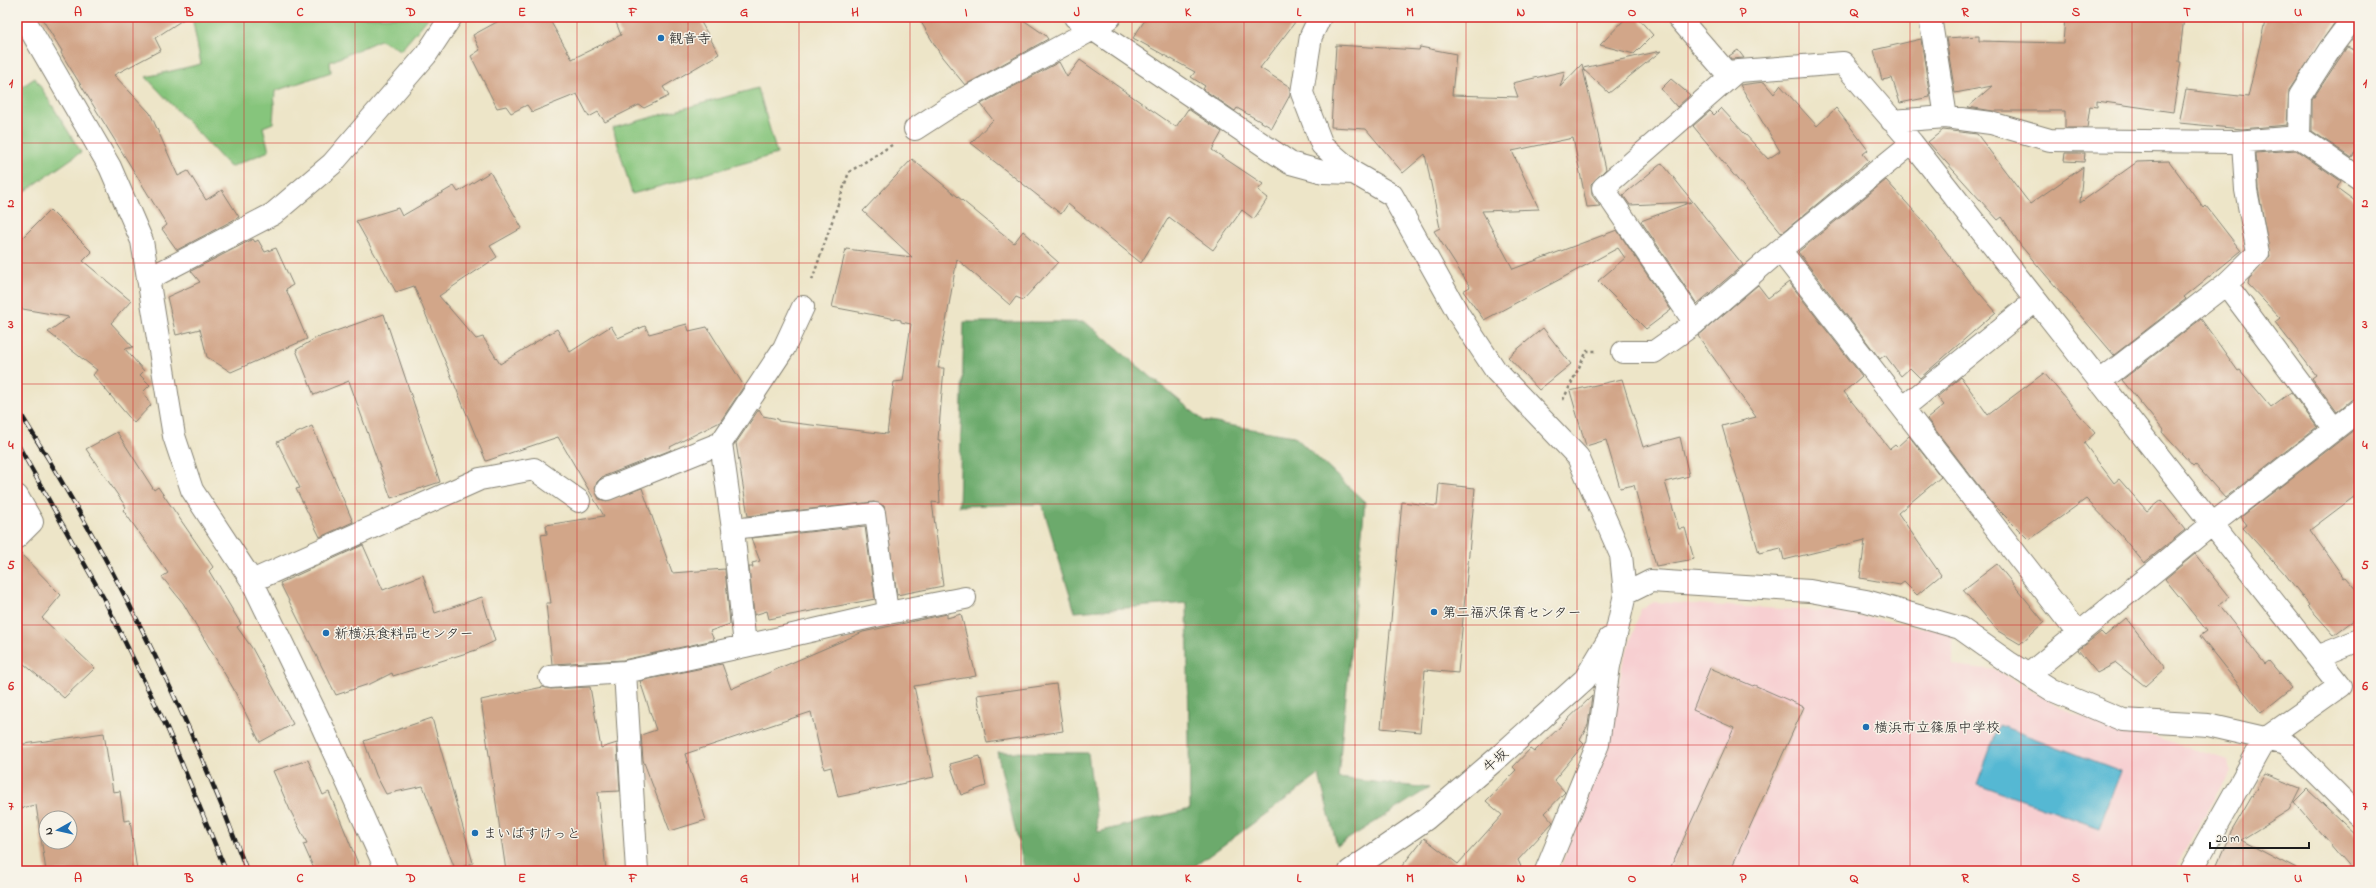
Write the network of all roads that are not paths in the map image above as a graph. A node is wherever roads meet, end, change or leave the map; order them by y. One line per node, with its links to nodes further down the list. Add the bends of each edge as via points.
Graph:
1 (23, 17): 19 (street, via 110,167 142,241)
2 (451, 17): 19 (street, via 426,55 332,164 273,214)
3 (1075, 17): 8 (street)
4 (1320, 17): 16 (street, via 1311,36 1302,93 1322,145)
5 (1678, 17): 9 (street, via 1726,72)
6 (1930, 17): 10 (street)
7 (2354, 17): 13 (street, via 2300,96)
8 (1102, 23): 12 (street, via 946,109); 16 (street, via 1201,104 1290,163 1323,172)
9 (1737, 71): 11 (street, via 1843,63); 23 (street, via 1603,188)
10 (1946, 116): 11 (street); 14 (street, via 1991,123 2050,140)
11 (1892, 121): 15 (street)
12 (915, 130)
13 (2299, 137): 14 (street); 17 (street)
14 (2243, 142): 20 (street, via 2246,190 2258,253)
15 (1912, 143): 18 (street); 21 (street)
16 (1354, 173): 37 (street, via 1392,195 1459,315 1496,371 1578,457 1621,555)
17 (2359, 178)
18 (1780, 250): 23 (street); 26 (street)
19 (148, 279): 36 (street, via 174,436 192,490)
20 (2226, 284): 25 (street); 28 (street)
21 (2035, 300): 25 (street); 26 (street)
22 (803, 307): 29 (street, via 784,348)
23 (1695, 323): 24 (street, via 1654,352)
24 (1623, 352)
25 (2098, 382): 33 (street)
26 (1903, 408): 41 (street)
27 (2359, 410): 28 (street)
28 (2334, 429): 33 (street)
29 (721, 443): 30 (street); 34 (street)
30 (607, 489)
31 (17, 496): 35 (street, via 32,522)
32 (579, 501): 36 (street, via 534,469 480,479)
33 (2211, 525): 41 (street); 44 (street)
34 (733, 530): 39 (lane, via 875,513); 43 (street)
35 (17, 537)
36 (252, 581): 50 (street, via 322,726)
37 (1625, 594): 40 (street); 46 (street, via 1651,581 1810,591 1866,601 1960,628)
38 (965, 598): 39 (street)
39 (888, 613): 43 (street)
40 (1617, 626): 52 (street, 牛坂, via 1585,679 1426,819); 53 (street, via 1598,744)
41 (2079, 635): 46 (street)
42 (2359, 640): 44 (street)
43 (745, 646): 45 (street)
44 (2317, 656): 48 (street, via 2340,686)
45 (625, 672): 47 (street); 51 (street)
46 (2028, 675): 48 (street, via 2052,690 2123,720 2208,725)
47 (550, 677)
48 (2265, 739): 49 (street, via 2286,743); 54 (street)
49 (2359, 816)
50 (387, 871)
51 (637, 871)
52 (1350, 871)
53 (1546, 871)
54 (2191, 871)

